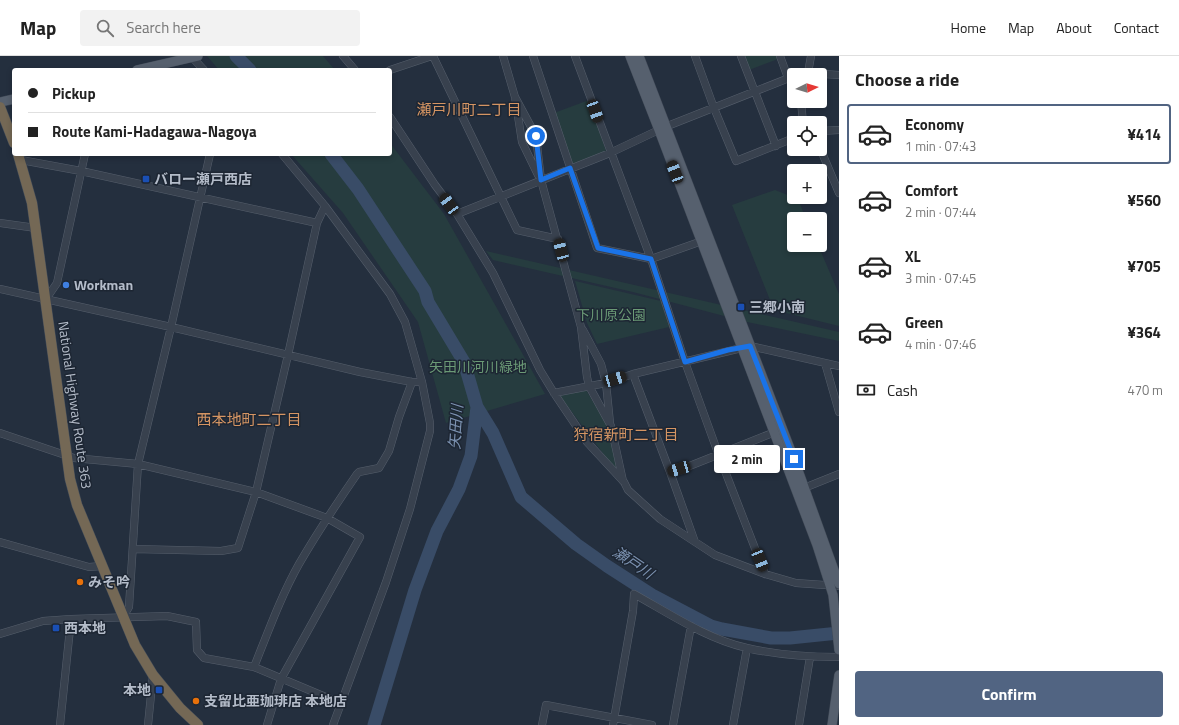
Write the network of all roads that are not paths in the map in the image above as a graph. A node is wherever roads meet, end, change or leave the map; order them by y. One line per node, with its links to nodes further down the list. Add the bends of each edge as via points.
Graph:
1 (193, 56): 13 (main road); 14 (street)
2 (343, 56): 15 (street)
3 (433, 56): 17 (street); 46 (street)
4 (503, 56): 23 (street)
5 (533, 56): 41 (street)
6 (575, 56): 35 (street)
7 (630, 56): 29 (main road)
8 (639, 56): 29 (main road)
9 (695, 56): 27 (street)
10 (740, 56): 22 (street)
11 (780, 56): 18 (street)
12 (811, 56): 16 (street)
13 (145, 68)
14 (202, 68)
15 (353, 68)
16 (809, 68)
17 (392, 69)
18 (787, 69)
19 (827, 74): 20 (street)
20 (839, 75)
21 (787, 79): 22 (street)
22 (754, 92): 27 (street); 34 (street)
23 (515, 97): 43 (street, via 522,142); 43 (street, via 536,136)
24 (12, 99): 25 (main road)
25 (0, 102)
26 (0, 107): 32 (highway)
27 (714, 108): 29 (street); 34 (street, via 736,161)
28 (392, 120): 48 (street)
29 (662, 128): 35 (street); 53 (main road); 59 (main road)
30 (839, 130): 31 (street)
31 (827, 131)
32 (12, 138)
33 (787, 141): 34 (street)
34 (776, 146)
35 (610, 153): 41 (street); 54 (street)
36 (85, 156): 42 (street)
37 (210, 156): 45 (street)
38 (284, 156): 47 (street)
39 (823, 156): 44 (street)
40 (19, 157): 42 (street); 51 (highway, National Highway Route 363)
41 (570, 168): 43 (street); 54 (street, via 598,248)
42 (81, 171): 45 (street); 56 (street, via 57,283)
43 (541, 180): 46 (street); 52 (street)
44 (839, 193)
45 (200, 197): 50 (street); 58 (street)
46 (501, 197): 48 (street); 52 (street, via 517,230)
47 (325, 206): 50 (street); 66 (street, via 394,301 405,322)
48 (457, 214): 69 (street, via 493,273 540,370)
49 (0, 223): 51 (street)
50 (317, 223): 60 (street)
51 (36, 228): 56 (highway, National Highway Route 363)
52 (558, 239): 57 (street)
53 (702, 242): 54 (street); 59 (main road)
54 (651, 259): 61 (street)
55 (0, 289): 56 (street)
56 (46, 299): 58 (street); 75 (highway, National Highway Route 363)
57 (581, 326): 67 (street, via 601,364); 68 (street)
58 (171, 327): 60 (street); 76 (street)
59 (746, 347): 61 (street); 62 (street); 72 (main road); 80 (main road)
60 (288, 355): 65 (street); 81 (street)
61 (685, 362): 64 (street); 74 (street)
62 (825, 363): 63 (street); 70 (street)
63 (839, 366)
64 (633, 374): 67 (street); 77 (street)
65 (412, 382): 66 (street); 82 (street, via 389,451 379,468 359,472)
66 (422, 382): 101 (street, via 430,431 410,509 386,582)
67 (606, 383): 68 (street); 71 (street)
68 (589, 386): 69 (street); 71 (street)
69 (554, 393): 79 (street, via 587,442)
70 (839, 412)
71 (611, 426): 79 (street)
72 (775, 432): 74 (street); 88 (main road)
73 (0, 434): 75 (street)
74 (718, 453): 77 (street); 87 (street)
75 (67, 456): 76 (street); 86 (highway, National Highway Route 363, via 77,505)
76 (138, 464): 81 (street); 85 (street)
77 (670, 472): 84 (street)
78 (839, 474): 80 (street)
79 (624, 482): 84 (street, via 628,490 660,519)
80 (804, 488): 88 (main road)
81 (256, 492): 82 (street); 85 (street, via 238,548 220,551)
82 (327, 518): 97 (street, via 298,565); 100 (street, via 360,537)
83 (0, 542): 86 (street, via 89,567)
84 (695, 542): 87 (street, via 715,555)
85 (133, 549): 89 (street, via 129,607)
86 (102, 566): 89 (highway, National Highway Route 363)
87 (765, 574): 88 (street, via 796,584)
88 (835, 588): 94 (main road)
89 (123, 617): 90 (street); 97 (street, via 167,616 196,622 197,650 204,658); 98 (highway, National Highway Route 363, via 135,645)
90 (71, 619): 92 (street, via 43,621); 103 (street)
91 (690, 626): 93 (street); 102 (street, via 634,594); 110 (street)
92 (0, 634)
93 (747, 648): 95 (street); 111 (street)
94 (839, 650)
95 (810, 656): 96 (street); 112 (street)
96 (839, 657)
97 (254, 667): 100 (street)
98 (153, 675): 104 (street); 105 (highway, National Highway Route 363, via 180,708)
99 (839, 675): 113 (main road)
100 (281, 679): 101 (street); 106 (street)
101 (340, 703): 107 (street)
102 (614, 722): 108 (street, via 546,705); 109 (street)
103 (60, 725)
104 (148, 725)
105 (198, 725)
106 (267, 725)
107 (333, 725)
108 (542, 725)
109 (652, 725)
110 (673, 725)
111 (733, 725)
112 (799, 725)
113 (832, 725)

